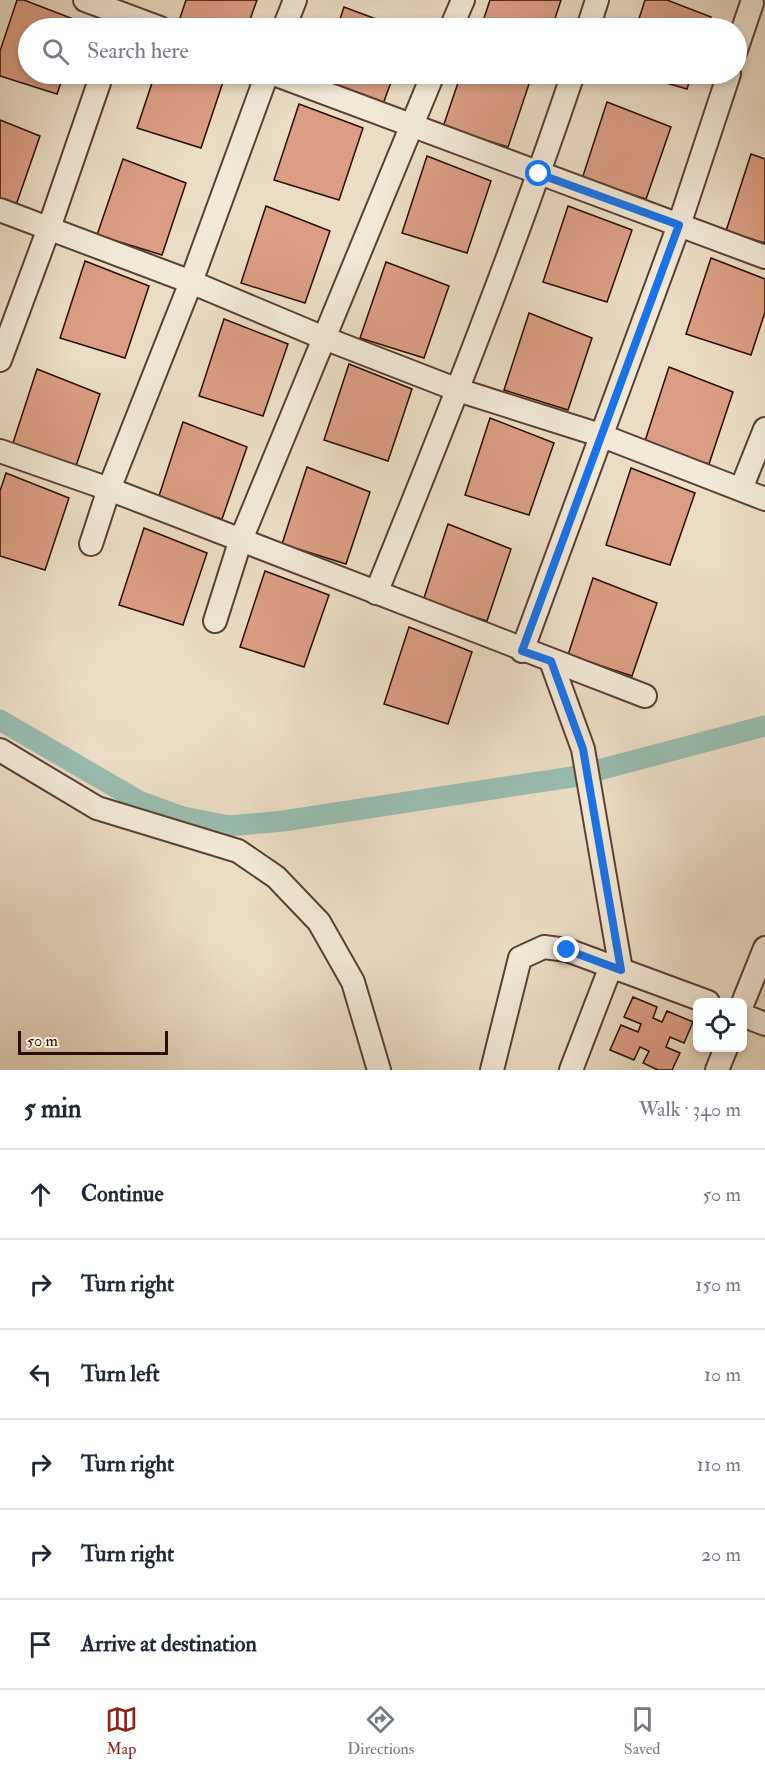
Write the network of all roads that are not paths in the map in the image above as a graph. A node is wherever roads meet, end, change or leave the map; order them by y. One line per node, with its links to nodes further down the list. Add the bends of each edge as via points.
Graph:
1 (85, 0): 6 (street)
2 (295, 0): 7 (street)
3 (463, 0): 8 (street)
4 (597, 0): 9 (street)
5 (754, 3): 10 (street)
6 (122, 14)
7 (288, 18)
8 (455, 18)
9 (591, 18)
10 (747, 22)
11 (99, 84): 21 (street)
12 (263, 84): 23 (street)
13 (301, 84): 17 (street)
14 (429, 84): 17 (street)
15 (570, 84): 18 (street)
16 (726, 84): 20 (street)
17 (411, 125): 18 (street); 24 (street)
18 (539, 174): 20 (street); 26 (street)
19 (0, 210): 21 (street)
20 (679, 225): 22 (street); 28 (street)
21 (49, 228): 23 (street); 25 (street)
22 (765, 257)
23 (191, 282): 24 (street); 30 (street)
24 (324, 338): 26 (street); 33 (street)
25 (0, 360)
26 (459, 390): 28 (street); 35 (street)
27 (765, 429): 31 (street)
28 (600, 435): 31 (street); 37 (street)
29 (0, 451): 30 (street)
30 (109, 489): 33 (street); 34 (street)
31 (741, 489): 32 (street)
32 (765, 499)
33 (240, 542): 35 (street); 36 (street)
34 (92, 544)
35 (376, 593): 37 (street)
36 (215, 621)
37 (522, 651): 38 (street)
38 (551, 661): 39 (street); 42 (street, via 583,749)
39 (645, 696)
40 (0, 750): 48 (street, via 97,808 238,851 276,877 319,922 353,982)
41 (765, 948): 44 (street)
42 (616, 968): 43 (street); 49 (street, via 567,950 543,947 520,958); 50 (street)
43 (697, 998)
44 (745, 998)
45 (747, 1017): 46 (street)
46 (765, 1024)
47 (724, 1052): 51 (street)
48 (380, 1070)
49 (492, 1070)
50 (571, 1070)
51 (717, 1070)

